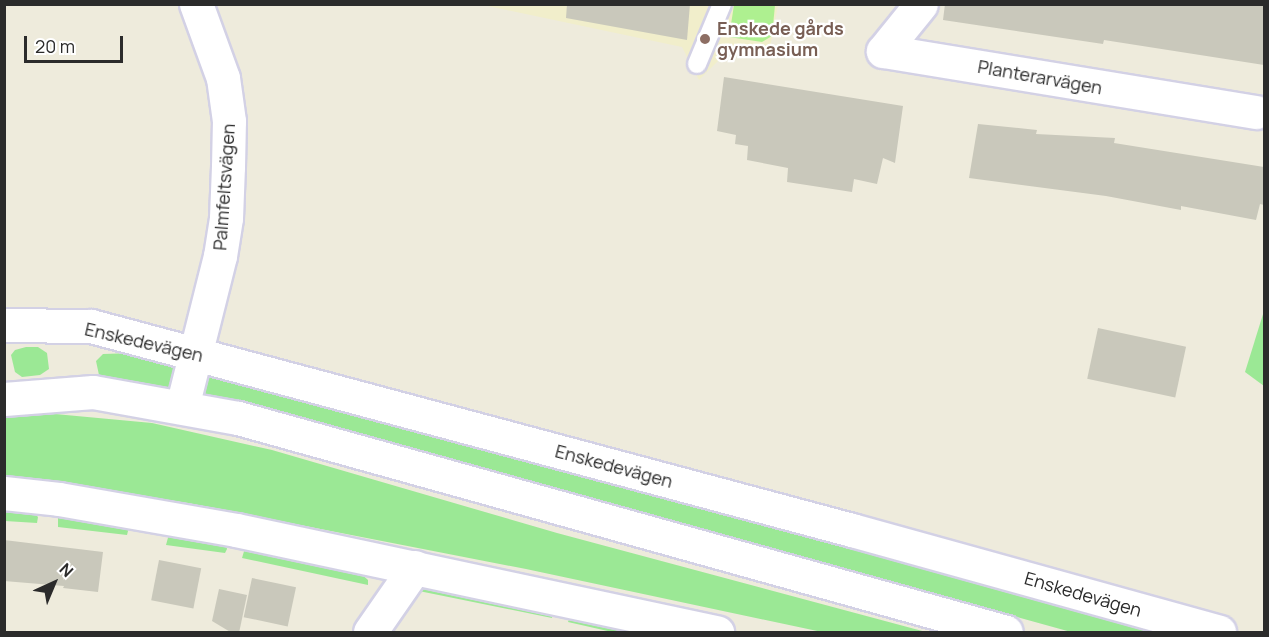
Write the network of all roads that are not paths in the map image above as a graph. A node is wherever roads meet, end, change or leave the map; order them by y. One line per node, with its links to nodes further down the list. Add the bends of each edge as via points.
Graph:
1 (196, 4): 7 (main road, Palmfeltsvägen, via 223,78 230,121 226,218)
2 (723, 4): 4 (lane)
3 (921, 4): 5 (main road, Planterarvägen, via 883,51)
4 (697, 64)
5 (1256, 112)
6 (4, 325): 7 (main road, Enskedevägen, via 91,326)
7 (197, 355): 9 (main road, Palmfeltsvägen); 15 (main road, Enskedevägen)
8 (4, 399): 9 (main road, via 93,392)
9 (182, 406): 14 (main road, via 351,447)
10 (4, 493): 11 (main road, via 236,530)
11 (415, 567): 12 (main road); 13 (main road)
12 (370, 633)
13 (717, 633)
14 (1006, 633)
15 (1220, 633)

